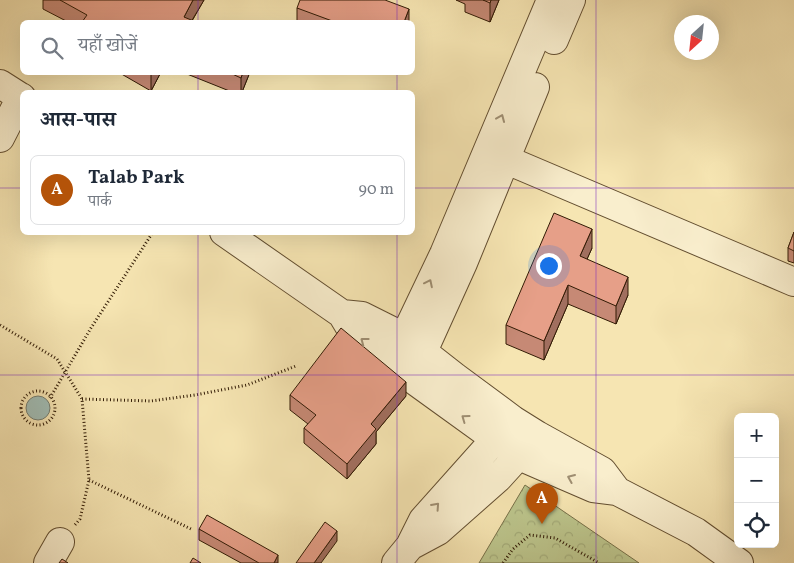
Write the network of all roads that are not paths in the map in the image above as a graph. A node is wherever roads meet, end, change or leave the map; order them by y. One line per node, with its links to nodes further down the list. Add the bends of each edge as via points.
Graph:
1 (551, 0): 5 (street, one-way to 1)
2 (571, 0): 5 (street)
3 (14, 93): 4 (street)
4 (0, 138)
5 (496, 155): 7 (street); 9 (street, via 444,254)
6 (228, 235): 8 (street)
7 (794, 282)
8 (342, 314): 9 (street, via 362,316); 10 (street, one-way to 8, via 354,334)
9 (413, 344): 10 (street); 11 (street)
10 (401, 371): 13 (street, one-way to 10)
11 (512, 420): 12 (street); 13 (street)
12 (537, 435): 14 (street); 15 (street, via 602,471)
13 (494, 440): 14 (street); 16 (street, one-way to 13, via 423,520)
14 (519, 456): 15 (street, one-way to 14, via 593,488); 16 (street, via 438,532)
15 (617, 491): 17 (street, via 696,532)
16 (403, 555)
17 (739, 563)

